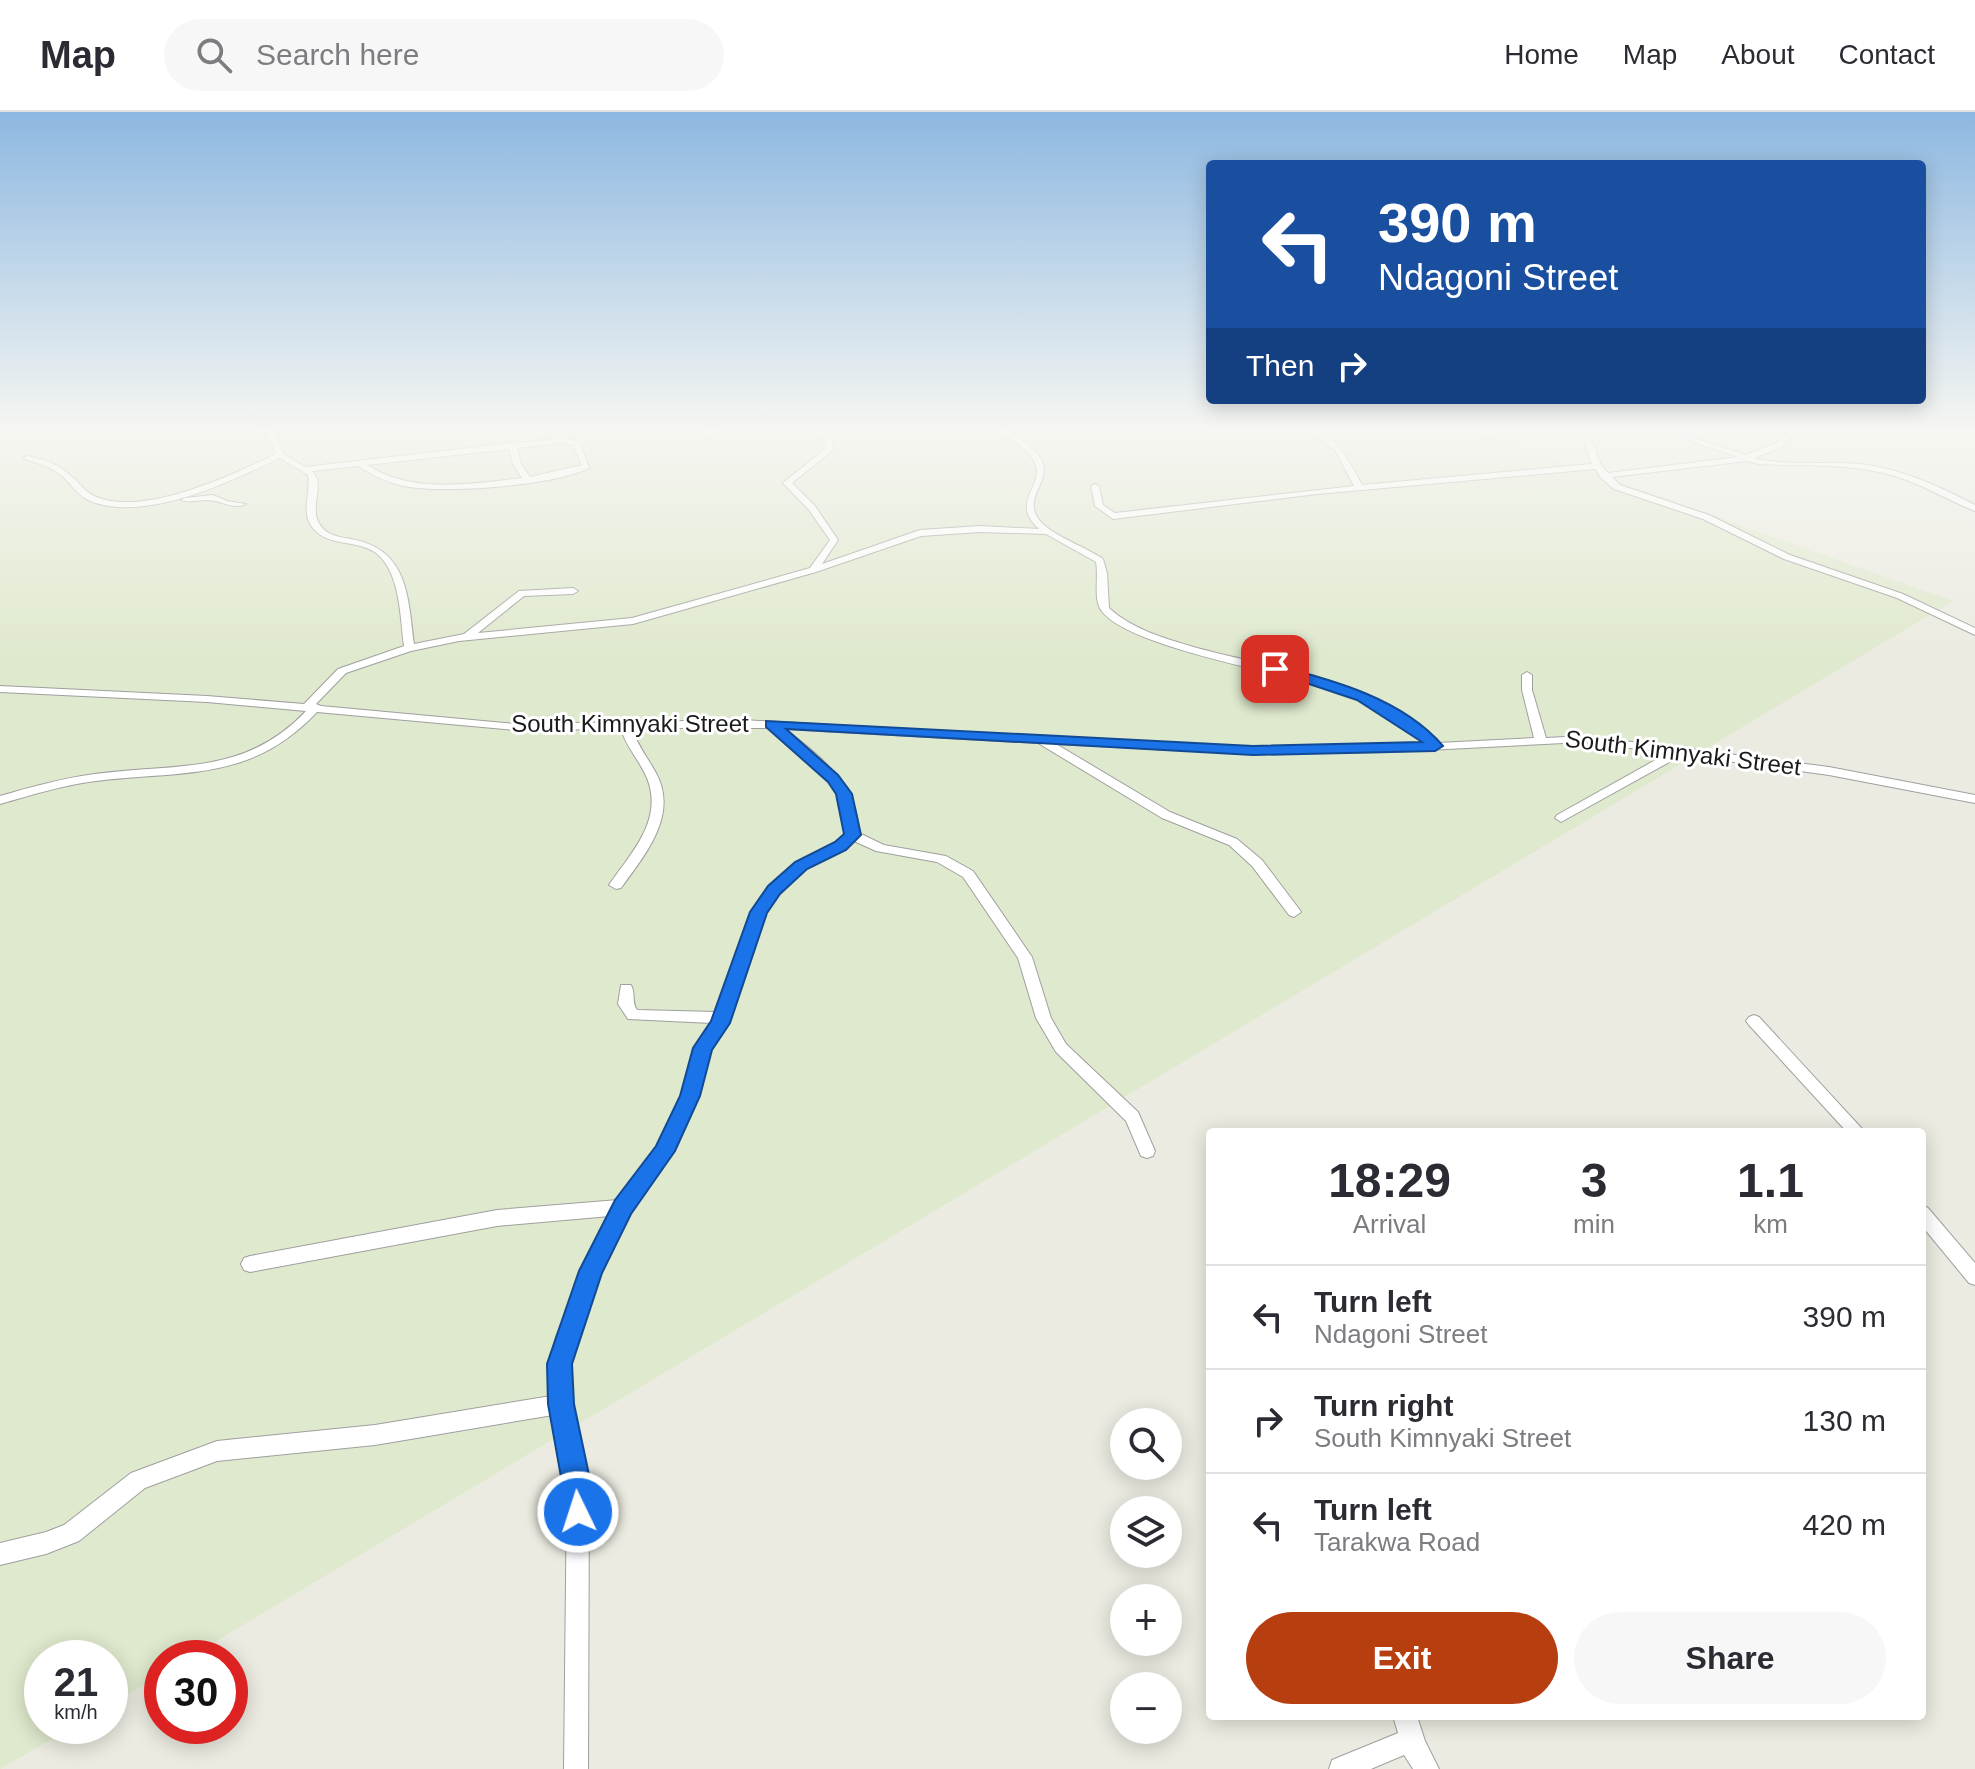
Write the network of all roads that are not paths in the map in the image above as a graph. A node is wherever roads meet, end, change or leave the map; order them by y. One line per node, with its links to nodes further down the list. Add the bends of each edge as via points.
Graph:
1 (312, 504): 12 (street, via 311,517 319,530 372,547 399,582)
2 (808, 504): 8 (street, via 834,540)
3 (1031, 504): 7 (street, via 1030,513)
4 (1099, 504): 5 (street, via 1113,516)
5 (1216, 504)
6 (1667, 504): 10 (street, via 1706,517 1787,557 1900,596)
7 (1050, 532): 8 (street, via 920,533); 20 (street, via 1100,561 1104,608 1114,618 1176,645 1346,690 1388,710)
8 (813, 570): 11 (street, via 633,621)
9 (573, 591): 11 (street, via 522,593)
10 (1975, 632)
11 (466, 638): 12 (street)
12 (409, 648): 15 (street, via 342,671)
13 (1527, 675): 18 (street)
14 (0, 689): 15 (street, South Kimnyaki Street)
15 (312, 707): 17 (street, South Kimnyaki Street, via 515,727); 23 (street, via 292,735 229,763 76,780)
16 (771, 724): 17 (street, South Kimnyaki Street); 19 (street, South Kimnyaki Street); 25 (street, via 833,778 844,794)
17 (626, 726): 26 (street, via 657,786 657,808 648,840)
18 (1540, 738): 20 (street, South Kimnyaki Street); 21 (street, South Kimnyaki Street)
19 (1042, 740): 20 (street, South Kimnyaki Street, via 1287,752); 27 (street, via 1166,815 1233,842 1257,863)
20 (1435, 746)
21 (1685, 749): 22 (street, South Kimnyaki Street); 24 (street)
22 (1975, 799)
23 (0, 800)
24 (1561, 818)
25 (853, 835): 29 (street, via 801,866 758,912); 32 (street, via 881,848 941,859 968,874 1025,957 1044,1018 1061,1048 1132,1117)
26 (616, 885)
27 (1294, 912)
28 (626, 989): 29 (street, via 625,1004 633,1015)
29 (722, 1018): 33 (street, via 703,1048 690,1096 665,1151)
30 (1754, 1021): 31 (street)
31 (1853, 1128)
32 (1147, 1151)
33 (623, 1207): 35 (street, via 497,1218); 37 (street, via 566,1337)
34 (1926, 1218): 36 (street)
35 (250, 1264)
36 (1975, 1277)
37 (561, 1404): 38 (street, via 361,1437 217,1451 138,1480 71,1533); 41 (street, via 578,1484)
38 (0, 1554)
39 (1406, 1720): 40 (street)
40 (1414, 1746): 42 (street, via 1404,1743); 43 (street)
41 (576, 1769)
42 (1341, 1769)
43 (1427, 1769)

